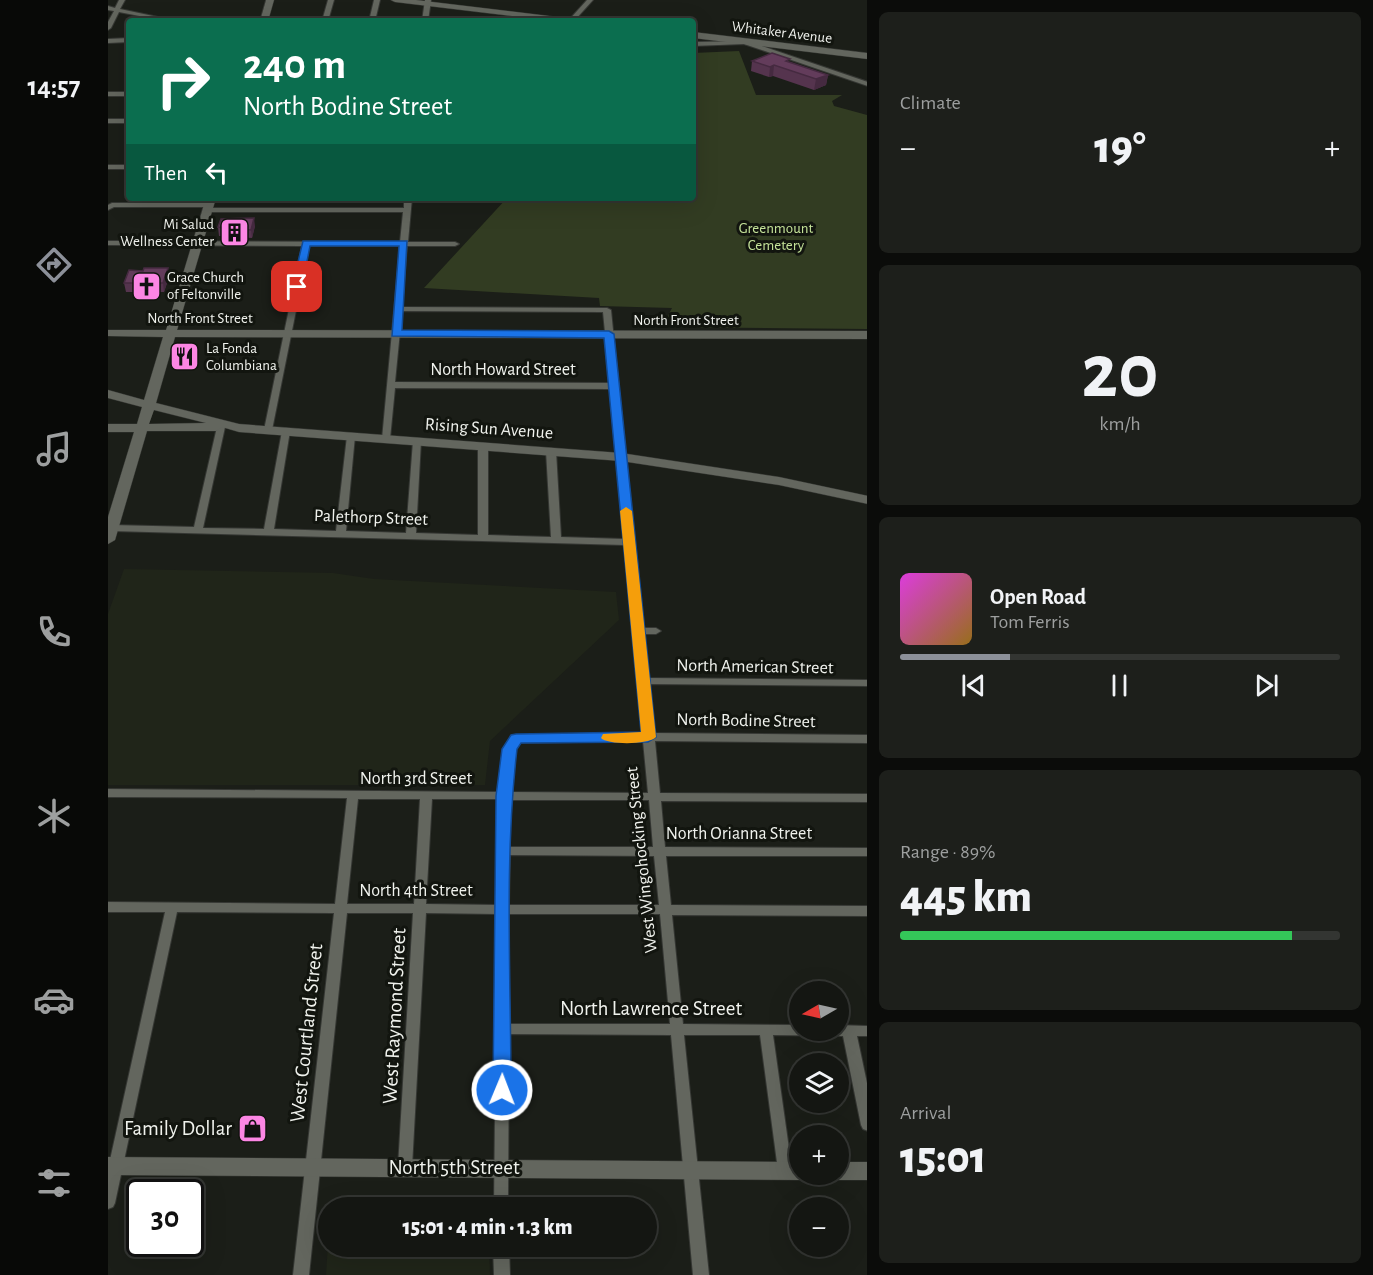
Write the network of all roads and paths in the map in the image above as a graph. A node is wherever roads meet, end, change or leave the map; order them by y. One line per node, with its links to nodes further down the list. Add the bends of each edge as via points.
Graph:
1 (122, 0): 9 (street)
2 (270, 0): 11 (street)
3 (331, 0): 12 (street)
4 (376, 0): 13 (street)
5 (396, 0): 7 (street)
6 (590, 0): 16 (street)
7 (428, 2): 14 (street); 15 (street)
8 (108, 8): 9 (street)
9 (117, 10): 10 (street); 17 (street)
10 (158, 18)
11 (265, 18)
12 (326, 18)
13 (373, 18)
14 (426, 18)
15 (549, 18)
16 (575, 18)
17 (109, 23)
18 (696, 35): 21 (street, Whitaker Avenue)
19 (126, 40): 20 (street)
20 (108, 41)
21 (745, 42): 22 (street); 23 (street, Whitaker Avenue); 24 (street)
22 (696, 44)
23 (867, 56)
24 (867, 84)
25 (108, 94): 26 (street)
26 (126, 94)
27 (108, 121): 28 (street)
28 (126, 121)
29 (108, 167): 30 (street)
30 (126, 167)
31 (408, 201): 34 (street)
32 (209, 204): 33 (street); 34 (street); 36 (street)
33 (108, 208)
34 (407, 210): 38 (street)
35 (108, 243): 36 (street)
36 (197, 243): 37 (street); 42 (street)
37 (306, 243): 38 (street); 43 (street)
38 (404, 243): 39 (street); 40 (street)
39 (455, 244)
40 (398, 309): 44 (street); 45 (street, West Wingohocking Street, via 607,310)
41 (108, 333): 42 (street, North Front Street)
42 (170, 333): 43 (street, North Front Street); 50 (street)
43 (287, 333): 44 (street, North Front Street); 55 (street)
44 (396, 334): 45 (street, North Front Street); 47 (street)
45 (609, 334): 46 (street, North Front Street); 48 (street, West Wingohocking Street)
46 (867, 335)
47 (392, 385): 48 (street, North Howard Street); 58 (street)
48 (614, 387): 62 (street, West Wingohocking Street)
49 (108, 394): 50 (street, Rising Sun Avenue)
50 (149, 403): 51 (street); 54 (street, Rising Sun Avenue)
51 (142, 427): 52 (street); 53 (street); 67 (street)
52 (221, 427): 54 (street); 64 (street)
53 (108, 428)
54 (239, 428): 55 (street, Rising Sun Avenue)
55 (268, 430): 56 (street, Rising Sun Avenue)
56 (286, 431): 57 (street, Rising Sun Avenue); 65 (street)
57 (351, 436): 58 (street, Rising Sun Avenue); 66 (street)
58 (386, 439): 59 (street, Rising Sun Avenue)
59 (417, 441): 60 (street, Rising Sun Avenue); 68 (street)
60 (483, 446): 61 (street, Rising Sun Avenue); 69 (street)
61 (551, 451): 62 (street, Rising Sun Avenue); 70 (street)
62 (621, 457): 63 (street, Rising Sun Avenue, via 779,481); 71 (street, West Wingohocking Street)
63 (867, 500)
64 (198, 530): 65 (street, Palethorp Street); 67 (street, Palethorp Street)
65 (269, 531): 66 (street, Palethorp Street)
66 (341, 533): 68 (street, Palethorp Street)
67 (110, 534)
68 (411, 535): 69 (street, Palethorp Street)
69 (483, 537): 70 (street, Palethorp Street)
70 (556, 539): 71 (street, Palethorp Street)
71 (629, 542): 73 (street, West Wingohocking Street)
72 (656, 630): 73 (street)
73 (638, 631): 74 (street, West Wingohocking Street)
74 (643, 681): 75 (street, North American Street); 76 (street, West Wingohocking Street)
75 (867, 683)
76 (648, 737): 77 (street, North Bodine Street); 81 (street, North Bodine Street, via 516,740 510,749); 82 (street, West Wingohocking Street)
77 (867, 739)
78 (108, 793): 79 (street, North 3rd Street)
79 (353, 795): 80 (street, North 3rd Street); 89 (street, West Courtland Street)
80 (426, 796): 81 (street, North 3rd Street); 90 (street, West Raymond Street)
81 (504, 796): 82 (street, North 3rd Street); 84 (street)
82 (654, 797): 83 (street, North 3rd Street); 85 (street, West Wingohocking Street)
83 (867, 798)
84 (502, 851): 85 (street, North Orianna Street); 91 (street)
85 (659, 851): 86 (street, North Orianna Street); 92 (street, West Wingohocking Street)
86 (867, 852)
87 (108, 907): 88 (street, North 4th Street)
88 (172, 907): 89 (street, North 4th Street); 102 (street)
89 (340, 908): 90 (street, North 4th Street); 103 (street, West Courtland Street)
90 (419, 908): 91 (street, North 4th Street); 104 (street, West Raymond Street)
91 (502, 909): 92 (street, North 4th Street); 94 (street)
92 (665, 909): 93 (street, North 4th Street); 95 (street, West Wingohocking Street)
93 (867, 911)
94 (503, 1029): 95 (street, North Lawrence Street); 105 (street)
95 (677, 1029): 96 (street, North Lawrence Street); 107 (street, West Wingohocking Street)
96 (766, 1030): 97 (street, North Lawrence Street); 101 (street)
97 (789, 1030)
98 (849, 1031): 99 (street); 100 (street)
99 (867, 1031)
100 (867, 1125)
101 (789, 1154)
102 (112, 1166): 103 (street, North 5th Street); 111 (street)
103 (313, 1167): 104 (street, North 5th Street); 113 (street, West Courtland Street)
104 (405, 1167): 105 (street, North 5th Street)
105 (501, 1167): 107 (street, North 5th Street); 110 (street)
106 (789, 1170): 107 (street, North 5th Street)
107 (691, 1171): 115 (street, West Wingohocking Street)
108 (849, 1171): 109 (street)
109 (867, 1171)
110 (501, 1197)
111 (108, 1203)
112 (501, 1257): 114 (street)
113 (301, 1275)
114 (502, 1275)
115 (701, 1275)

